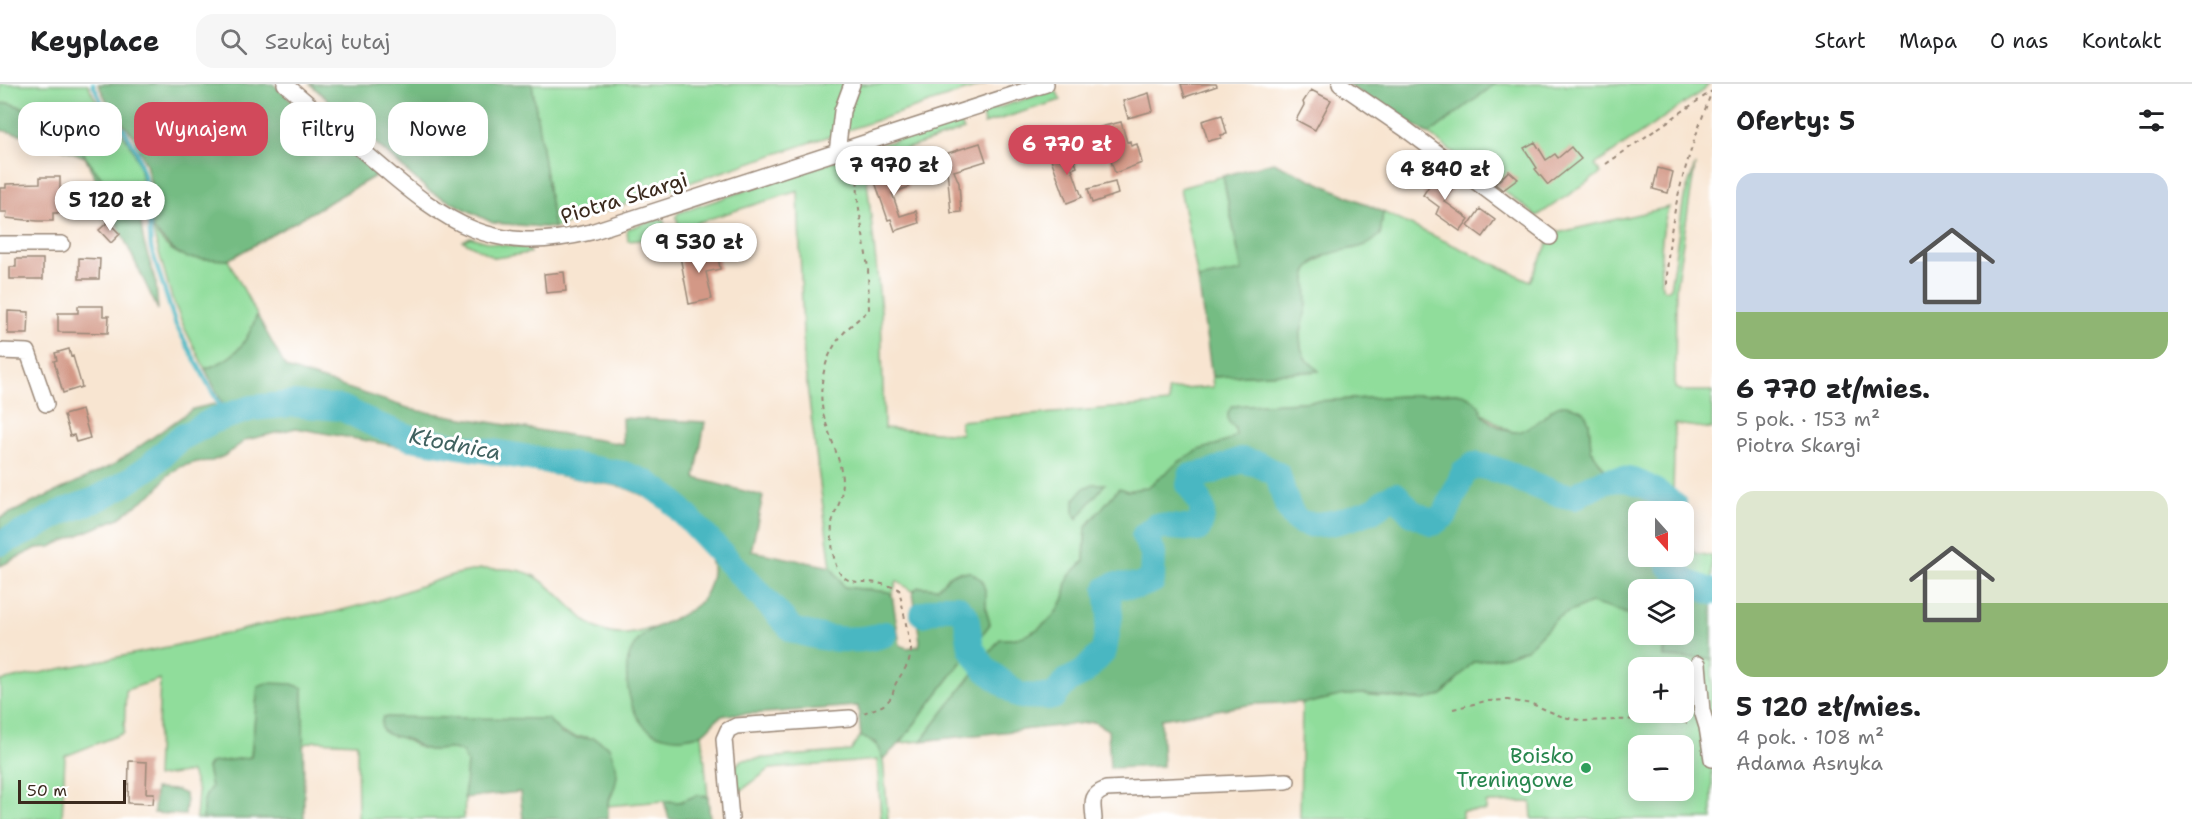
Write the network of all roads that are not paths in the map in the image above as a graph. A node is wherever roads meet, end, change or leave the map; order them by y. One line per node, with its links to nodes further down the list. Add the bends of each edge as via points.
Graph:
1 (285, 84): 5 (street, Piotra Skargi, via 425,203 470,229 515,240 552,240 591,232)
2 (852, 84): 5 (street, via 842,111)
3 (1046, 84): 5 (street, Piotra Skargi)
4 (1340, 84): 6 (street)
5 (837, 153)
6 (1550, 237)
7 (0, 244): 8 (street)
8 (62, 244)
9 (0, 351): 10 (street, via 28,352)
10 (46, 404)
11 (1698, 664): 13 (street, via 1702,711)
12 (850, 718): 16 (street, via 736,726 728,730 724,739)
13 (1710, 727): 14 (street)
14 (1712, 759)
15 (1287, 781): 17 (street, via 1106,789 1096,793 1093,800)
16 (731, 819)
17 (1094, 819)

